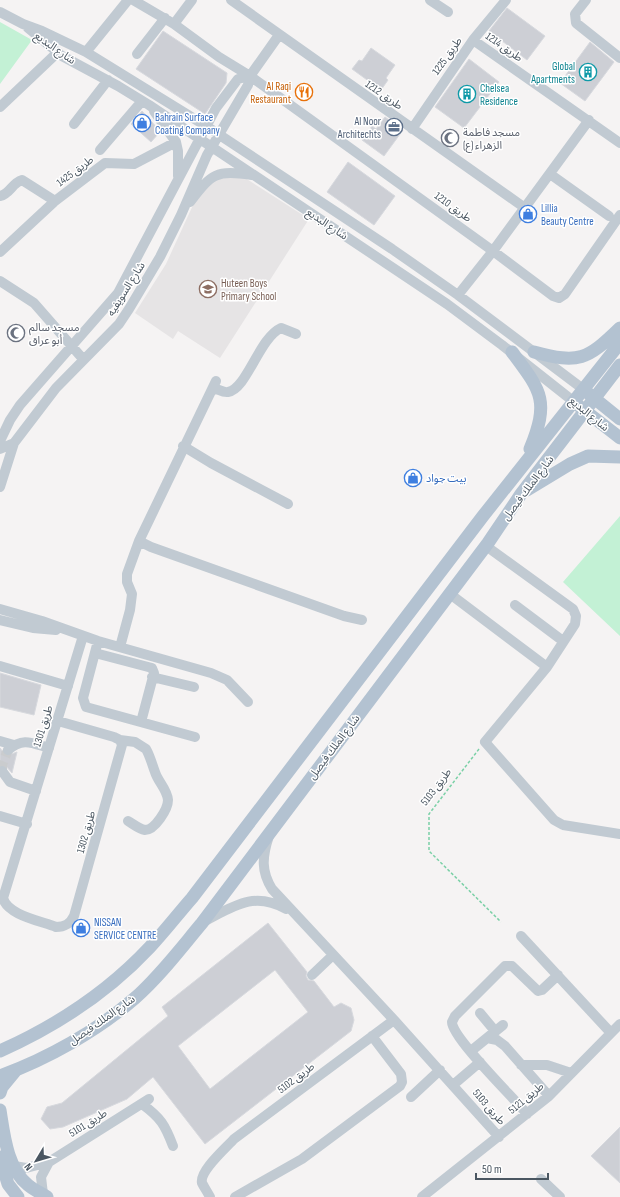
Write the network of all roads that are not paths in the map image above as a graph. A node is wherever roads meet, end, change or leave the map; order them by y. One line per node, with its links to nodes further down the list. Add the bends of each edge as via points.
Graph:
1 (128, 0): 16 (street)
2 (133, 0): 10 (street, طريق 1210)
3 (192, 0): 12 (street)
4 (231, 0): 13 (street, طريق 1212)
5 (430, 0): 9 (street)
6 (506, 0): 14 (street, طريق 1225)
7 (586, 0): 18 (street, via 575,14 576,23)
8 (0, 12): 11 (street, شارع البديع)
9 (448, 12)
10 (165, 18): 12 (street, طريق 1210); 17 (street)
11 (23, 24): 15 (street, شارع البديع); 16 (street, شارع البديع)
12 (174, 24): 19 (street, طريق 1210)
13 (279, 35): 19 (street); 26 (street, طريق 1212)
14 (473, 40): 23 (street, طريق 1214); 26 (street, طريق 1225)
15 (58, 52): 20 (street, شارع البديع); 22 (street)
16 (86, 52): 25 (street, شارع البديع)
17 (137, 54)
18 (620, 57)
19 (250, 76): 25 (street, via 238,78); 27 (street, via 248,85); 42 (street, طريق 1210)
20 (108, 80): 21 (street, شارع البديع); 24 (street)
21 (146, 103): 28 (street, شارع البديع); 29 (street); 32 (street)
22 (0, 107)
23 (589, 120): 30 (street, طريق 1214); 33 (street)
24 (74, 124)
25 (206, 126): 27 (street, شارع البديع); 28 (street)
26 (412, 129): 38 (street, طريق 1212)
27 (218, 134): 31 (street); 45 (street, شارع البديع)
28 (198, 139): 31 (street, شارع البديع); 35 (street, شارع السويفيه)
29 (176, 142): 35 (street); 37 (street, طريق 1425, via 134,164 105,163)
30 (620, 143)
31 (211, 147): 34 (street, شارع البديع); 39 (street, شارع السويفيه)
32 (100, 150)
33 (550, 174): 38 (street); 40 (street)
34 (256, 176): 39 (street, via 226,173 211,178); 50 (street, شارع البديع, via 447,304)
35 (178, 178): 49 (street, شارع السويفيه, via 118,293)
36 (0, 196): 37 (street, طريق 1425, via 6,195 16,182 22,180)
37 (56, 200): 43 (street, طريق 1425)
38 (525, 208): 42 (street)
39 (181, 215): 52 (street, شارع السويفيه, via 160,257 119,324)
40 (609, 216)
41 (620, 216): 42 (street, طريق 1210, via 565,294 559,298)
42 (493, 251): 45 (street)
43 (0, 252)
44 (0, 281): 49 (street, via 34,303)
45 (458, 295): 51 (street, شارع البديع)
46 (620, 328): 51 (main road, via 600,347 579,358 563,359)
47 (296, 334): 62 (street, via 281,328 274,331 242,382 231,391 226,392 215,384)
48 (620, 343): 54 (main road, شارع الملك فيصل)
49 (71, 346): 52 (street); 60 (street, شارع السويفيه, via 20,405)
50 (512, 352): 56 (street, شارع البديع); 65 (main road, via 538,388 542,406 540,424)
51 (534, 352): 54 (street, شارع البديع)
52 (83, 359): 61 (street, شارع السويفيه, via 56,388)
53 (620, 365): 55 (main road, شارع الملك فيصل)
54 (583, 390): 55 (main road, شارع البديع); 56 (main road, شارع الملك فيصل)
55 (595, 399): 57 (main road, شارع الملك فيصل); 58 (main road, شارع البديع)
56 (573, 401): 57 (main road, شارع البديع); 65 (main road, شارع الملك فيصل)
57 (585, 411): 59 (main road, شارع البديع); 67 (main road, شارع الملك فيصل)
58 (620, 419)
59 (620, 438)
60 (0, 441)
61 (14, 443): 63 (street); 66 (street, شارع السويفيه)
62 (184, 446): 68 (street); 69 (street)
63 (0, 450)
64 (620, 457): 67 (main road, via 588,456)
65 (524, 464): 115 (main road, شارع الملك فيصل, via 192,898 149,948 79,1008 51,1026)
66 (0, 487)
67 (521, 494): 70 (main road, شارع الملك فيصل)
68 (288, 504)
69 (139, 540): 75 (street, via 151,547 241,580); 81 (street, via 127,574 132,594)
70 (486, 546): 71 (main road, شارع الملك فيصل); 80 (street, via 572,609 576,616 575,624)
71 (450, 594): 84 (street); 100 (main road, شارع الملك فيصل)
72 (0, 604): 74 (street)
73 (514, 605): 80 (street)
74 (4, 610): 77 (street)
75 (362, 620)
76 (1, 621): 77 (street, via 33,628)
77 (64, 630): 78 (street)
78 (83, 636): 79 (street); 86 (street, طريق 1301)
79 (98, 641): 81 (street); 82 (street)
80 (564, 641): 84 (street)
81 (120, 647): 88 (street, via 211,673 226,680)
82 (95, 653): 85 (street, via 150,666 153,670); 90 (street, via 83,698 84,705)
83 (0, 666): 86 (street)
84 (547, 667): 101 (street, via 485,742 554,820 563,824)
85 (152, 677): 87 (street); 90 (street)
86 (68, 686): 89 (street, طريق 1301)
87 (194, 687)
88 (248, 702)
89 (58, 722): 92 (street); 94 (street, طريق 1301)
90 (141, 722): 91 (street)
91 (195, 737)
92 (120, 740): 98 (street, via 135,742 146,749 168,799 168,805 154,826 149,829 143,830); 102 (street, طريق 1302, via 122,748 71,921 62,927 56,927 12,911)
93 (0, 741): 94 (street, via 11,747 23,742)
94 (49, 748): 96 (street, طريق 1301)
95 (3, 776): 96 (street, via 14,785)
96 (36, 791): 99 (street, طريق 1301)
97 (0, 816): 99 (street)
98 (128, 821)
99 (27, 824): 102 (street, طريق 1301, via 4,893)
100 (271, 831): 103 (street, طريق 5103, via 265,856 264,876 280,899); 104 (main road, شارع الملك فيصل)
101 (620, 834)
102 (4, 902)
103 (298, 916): 104 (street, طريق 5103, via 277,904 247,900); 106 (street, طريق 5103)
104 (202, 922): 119 (main road, شارع الملك فيصل, via 169,962 125,1005 68,1044)
105 (521, 936): 107 (street)
106 (333, 955): 108 (street); 110 (street, طريق 5103)
107 (558, 975): 113 (street); 116 (street, via 538,991 512,966 505,966 454,1019 453,1028)
108 (312, 976)
109 (480, 1012): 112 (street)
110 (394, 1020): 114 (street, طريق 5102); 120 (street, طريق 5103)
111 (620, 1024): 113 (street, طريق 5121)
112 (495, 1031): 116 (street); 118 (street)
113 (611, 1033): 121 (street, طريق 5121)
114 (372, 1036): 137 (street, طريق 5102, via 234,1139 205,1173 202,1182); 138 (street, via 401,1074 400,1086 302,1159)
115 (0, 1051)
116 (471, 1051): 117 (street)
117 (480, 1062): 123 (street); 128 (street)
118 (521, 1065): 121 (street, via 547,1065); 125 (street)
119 (16, 1070): 122 (main road, شارع الملك فيصل); 124 (main road)
120 (440, 1070): 123 (street, طريق 5103); 126 (street)
121 (571, 1073): 125 (street, طريق 5121)
122 (0, 1076)
123 (453, 1085): 129 (street, طريق 5103)
124 (0, 1093)
125 (549, 1096): 128 (street, طريق 5121)
126 (411, 1097)
127 (0, 1110): 133 (main road, via 6,1145)
128 (527, 1114): 129 (street, طريق 5121)
129 (499, 1137): 139 (street, طريق 5121)
130 (173, 1146): 132 (street, طريق 5101, via 164,1124 146,1101)
131 (0, 1157): 136 (main road, via 8,1184)
132 (49, 1162): 133 (street, طريق 5101, via 26,1168); 135 (street, via 41,1177)
133 (14, 1166): 135 (main road, via 29,1186)
134 (541, 1179): 140 (street)
135 (45, 1196)
136 (18, 1197)
137 (210, 1197)
138 (235, 1197)
139 (422, 1197)
140 (560, 1197)

